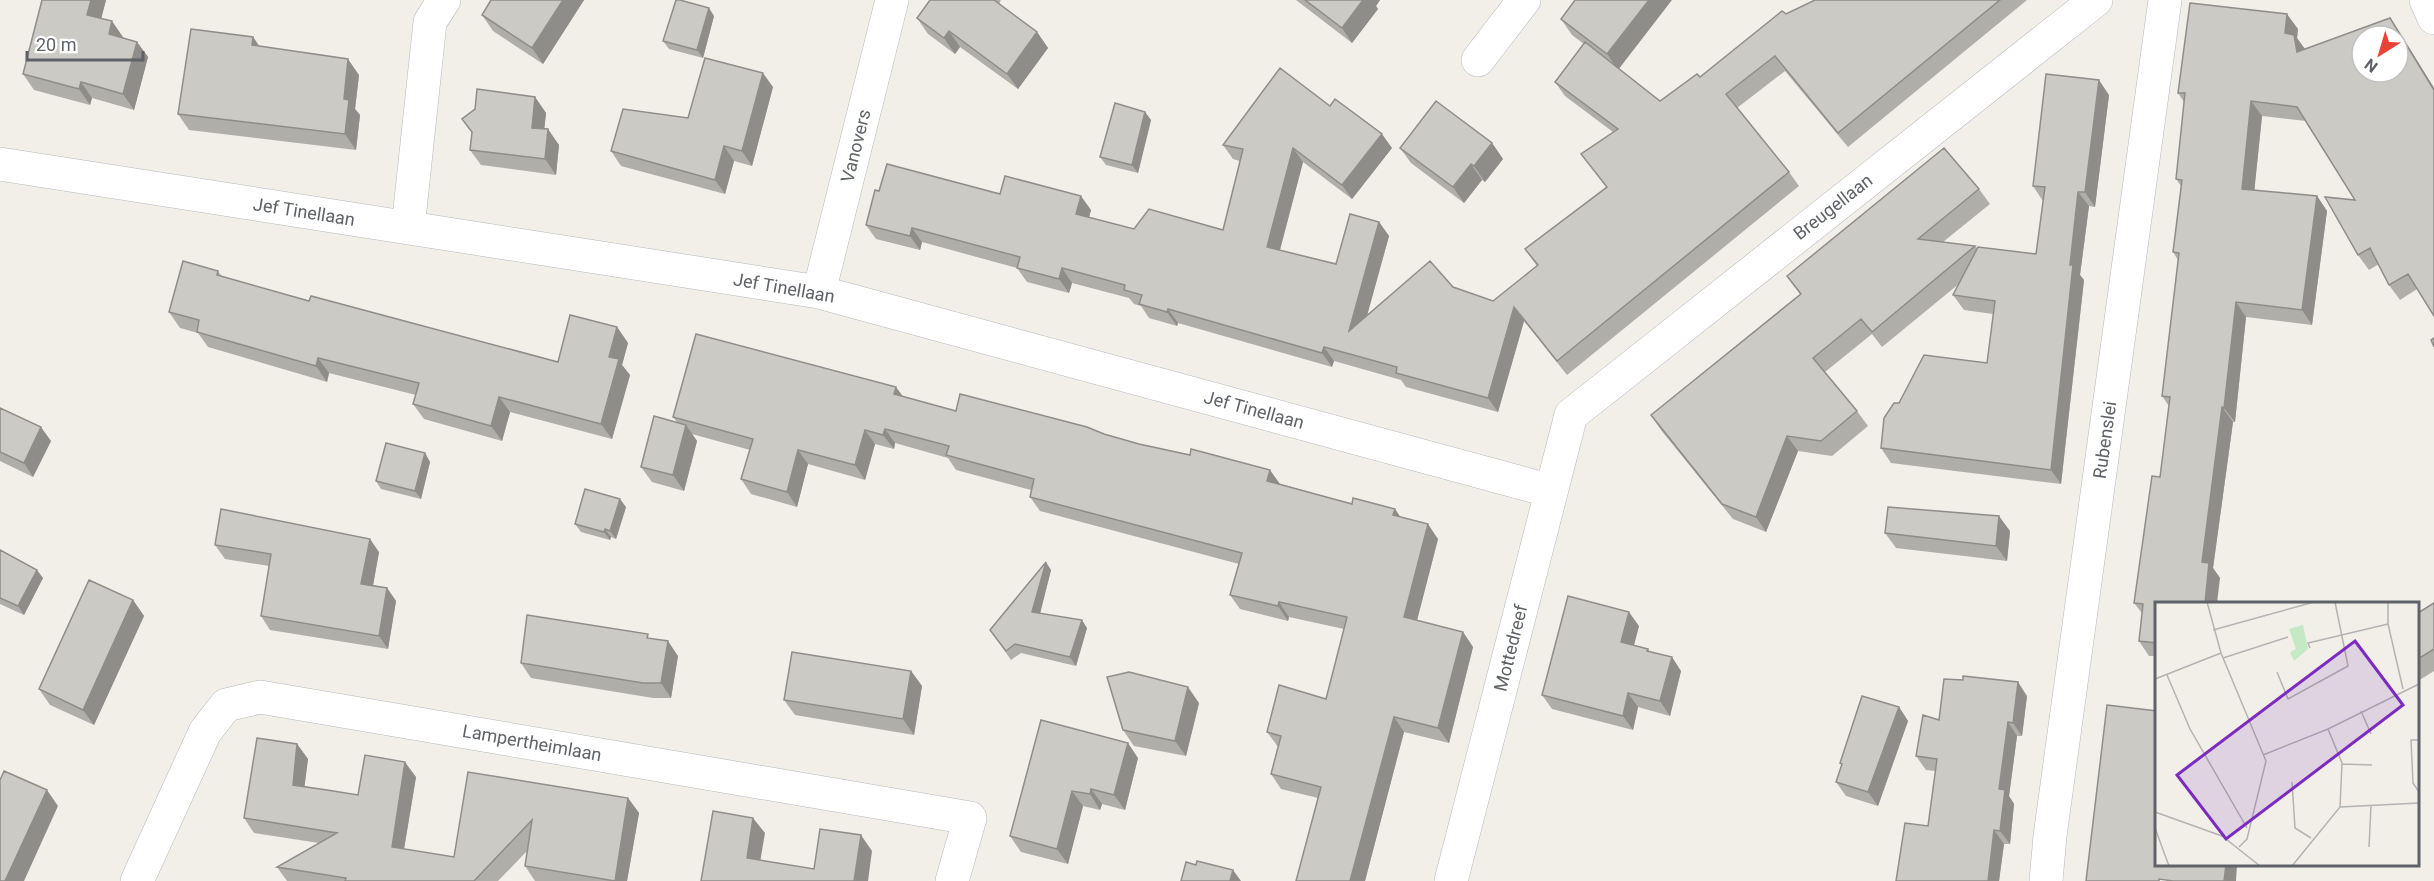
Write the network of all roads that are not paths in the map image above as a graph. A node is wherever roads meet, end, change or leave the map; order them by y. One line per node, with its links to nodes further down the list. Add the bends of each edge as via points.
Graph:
1 (444, 0): 10 (street, via 430,22)
2 (892, 0): 11 (street, Vanovers)
3 (1524, 0): 8 (street)
4 (2096, 0): 12 (street, Breugellaan)
5 (2165, 0): 17 (street, Rubenslei)
6 (2426, 0): 7 (street)
7 (2434, 18)
8 (1478, 60)
9 (0, 164): 10 (street, Jef Tinellaan)
10 (408, 228): 11 (street, Jef Tinellaan)
11 (819, 292): 13 (street, Jef Tinellaan)
12 (1570, 415): 13 (street, Mottedreef)
13 (1551, 491): 16 (street, Mottedreef)
14 (137, 881): 15 (street, Lampertheimlaan, via 205,732 226,705 260,697 970,818)
15 (952, 881)
16 (1451, 881)
17 (2046, 881)

